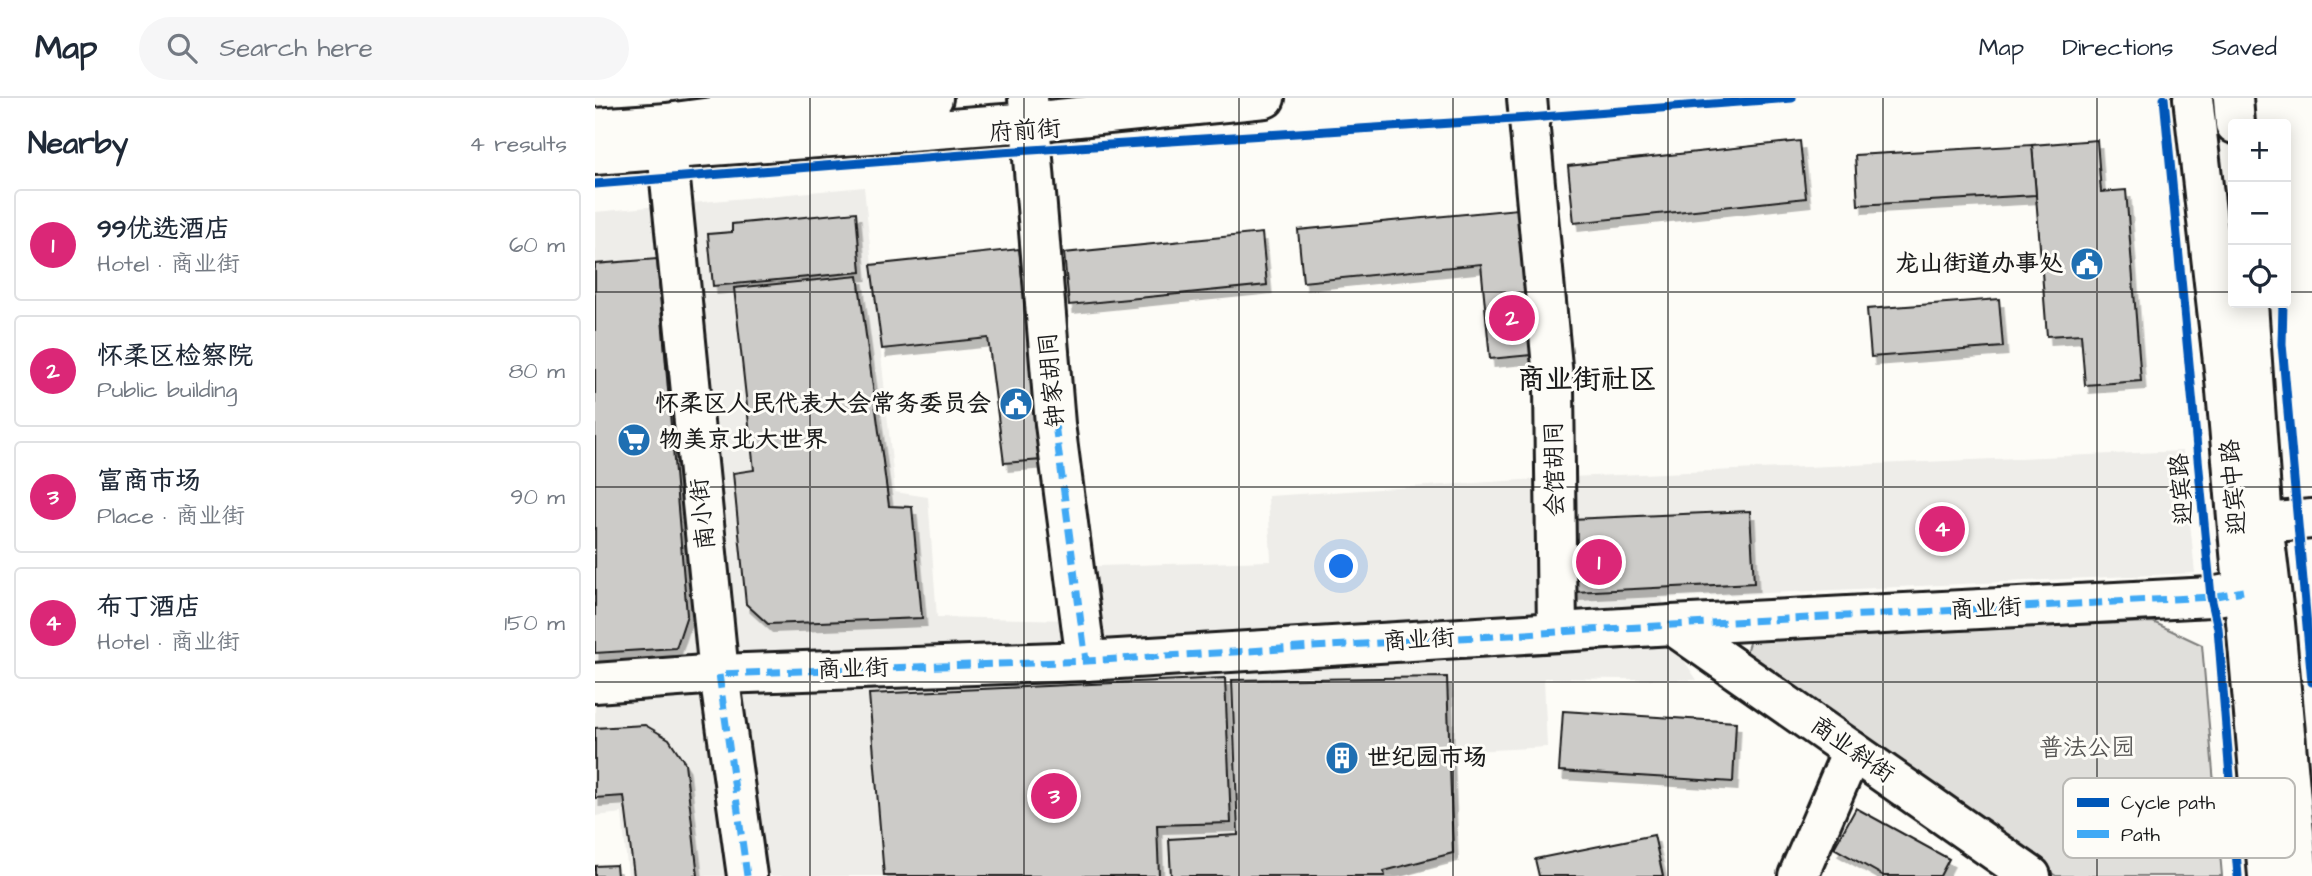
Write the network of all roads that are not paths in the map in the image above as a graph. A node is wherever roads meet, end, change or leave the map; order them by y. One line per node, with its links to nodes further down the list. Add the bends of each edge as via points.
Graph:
1 (933, 98): 7 (street, 府前街)
2 (1265, 98): 6 (street, 府前街)
3 (1527, 98): 17 (street, 会馆胡同, via 1554,388)
4 (2193, 98): 15 (street, 迎宾中路)
5 (2233, 98): 8 (street)
6 (1029, 110): 7 (street, 府前街); 18 (street, 钟家胡同, via 1055,424)
7 (747, 118): 9 (street, 府前街); 10 (street, 府前街)
8 (2235, 119)
9 (595, 128)
10 (667, 150): 11 (street, 府前街); 19 (street, 南小街)
11 (595, 155)
12 (2248, 308): 14 (street, 迎宾中路)
13 (2312, 519): 14 (street)
14 (2263, 523): 23 (street, 迎宾中路)
15 (2243, 591): 16 (street, 商业街); 22 (street, 迎宾中路)
16 (1672, 625): 17 (street, 商业街); 21 (street, 商业斜街)
17 (1557, 632): 18 (street, 商业街)
18 (1086, 661): 19 (street, 商业街)
19 (719, 674): 20 (street, 商业街); 26 (street, 南小街)
20 (595, 683)
21 (1852, 751): 27 (street); 28 (street, 商业斜街)
22 (2259, 778)
23 (2289, 778)
24 (2295, 842): 30 (street, 迎宾中路)
25 (2266, 858): 29 (street, 迎宾中路)
26 (747, 876)
27 (1798, 876)
28 (2031, 876)
29 (2268, 876)
30 (2298, 876)

